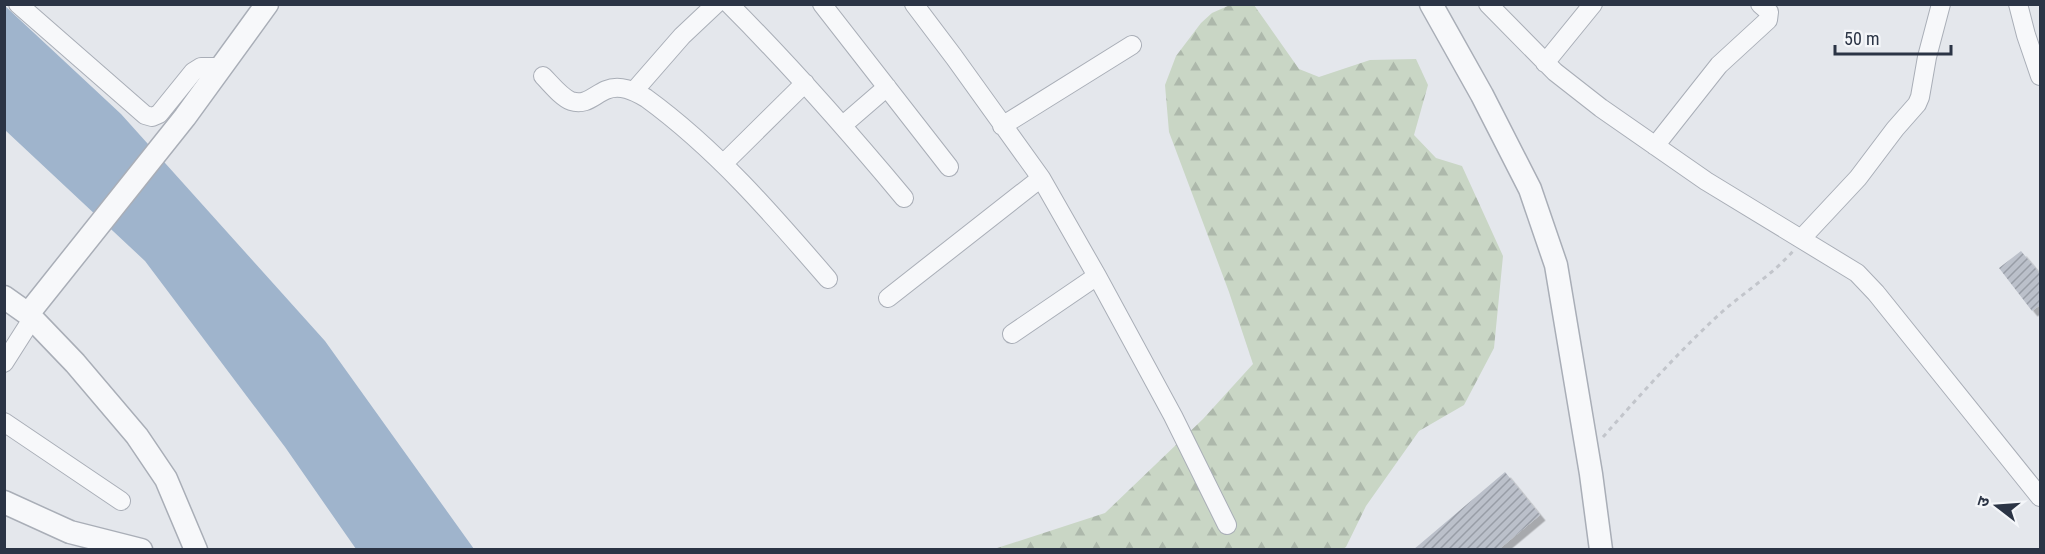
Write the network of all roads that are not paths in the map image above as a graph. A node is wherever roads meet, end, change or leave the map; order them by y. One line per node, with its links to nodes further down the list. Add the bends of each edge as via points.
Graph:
1 (18, 4): 15 (street, via 145,115 159,114 201,67)
2 (267, 4): 15 (street)
3 (716, 4): 20 (street)
4 (729, 4): 18 (street)
5 (822, 4): 19 (street)
6 (914, 4): 22 (street)
7 (1431, 4): 43 (street, via 1530,189 1557,265)
8 (1488, 4): 14 (street)
9 (1593, 4): 14 (street)
10 (1760, 4): 23 (street, via 1769,12 1768,20 1719,65)
11 (1941, 4): 28 (street, via 1917,104 1858,178)
12 (2018, 4): 17 (street)
13 (1132, 45): 22 (street)
14 (1545, 63): 23 (street)
15 (221, 67): 33 (street)
16 (543, 76): 20 (street, via 573,102 584,102 618,88)
17 (2040, 76)
18 (805, 83): 21 (street); 24 (street)
19 (887, 87): 21 (street); 25 (street)
20 (634, 91): 24 (street)
21 (843, 125): 27 (street)
22 (1002, 126): 26 (street)
23 (1655, 146): 28 (street)
24 (724, 163): 30 (street)
25 (949, 167)
26 (1041, 178): 29 (street); 32 (street)
27 (904, 198)
28 (1801, 239): 37 (street, via 1857,273 1876,292)
29 (1097, 276): 34 (street); 40 (street)
30 (828, 279)
31 (4, 297): 33 (street)
32 (888, 298)
33 (30, 316): 35 (street); 42 (street, via 137,436 166,479)
34 (1012, 334)
35 (4, 363)
36 (4, 422): 38 (street)
37 (2040, 497)
38 (121, 501)
39 (4, 502): 41 (street, via 70,532)
40 (1227, 525)
41 (141, 549)
42 (196, 549)
43 (1601, 549)

